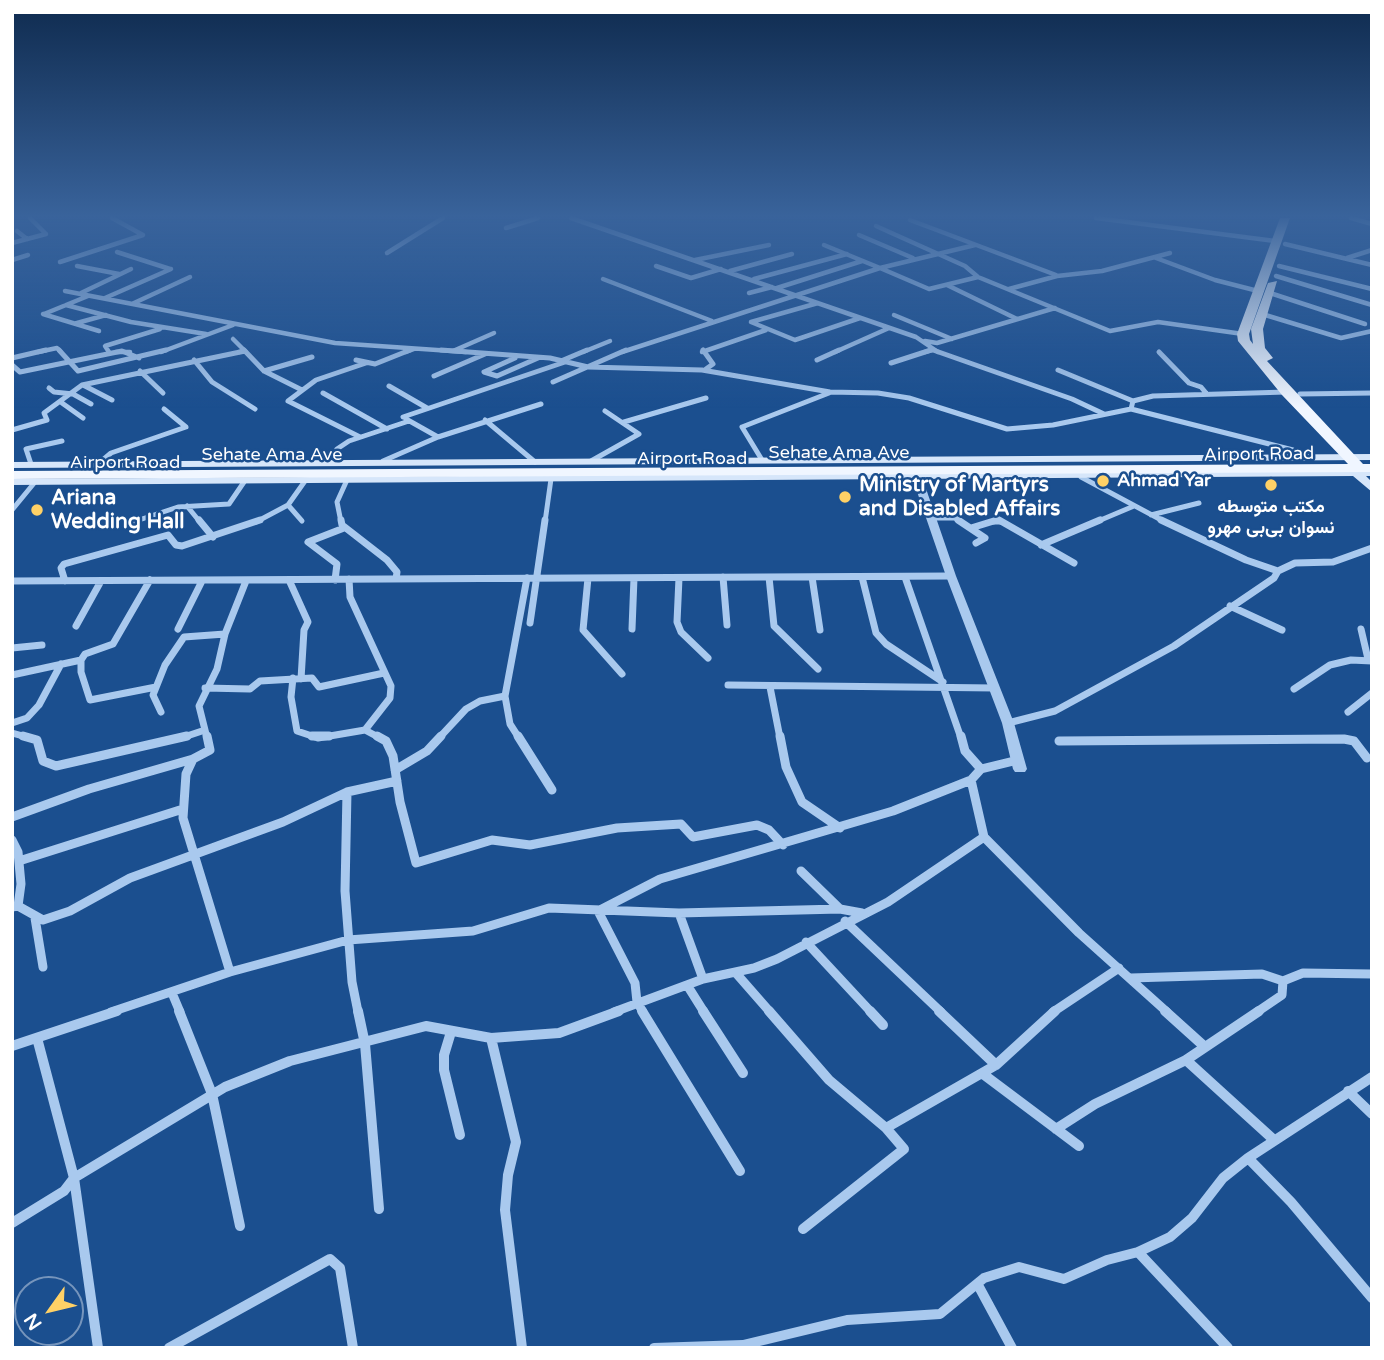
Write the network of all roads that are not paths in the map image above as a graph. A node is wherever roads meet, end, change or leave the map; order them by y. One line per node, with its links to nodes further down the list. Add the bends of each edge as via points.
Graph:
1 (105, 281): 24 (street)
2 (143, 281): 27 (street)
3 (180, 281): 28 (street)
4 (609, 281): 38 (street)
5 (759, 281): 18 (street)
6 (793, 281): 18 (street)
7 (839, 281): 26 (street)
8 (911, 281): 17 (street, via 929,289)
9 (961, 281): 17 (street)
10 (990, 281): 19 (street)
11 (1037, 281): 19 (street)
12 (1222, 281): 22 (street)
13 (1268, 281): 22 (main road)
14 (1271, 281): 22 (main road)
15 (1308, 281): 30 (street)
16 (1333, 281): 20 (street)
17 (947, 285): 37 (street)
18 (774, 287): 23 (street); 26 (street)
19 (1009, 289): 32 (street)
20 (1372, 289)
21 (65, 291): 24 (street)
22 (1265, 291): 33 (main road); 41 (street); 49 (main road)
23 (750, 292)
24 (80, 294): 25 (street)
25 (88, 296): 27 (street); 31 (street)
26 (795, 296): 29 (street); 38 (street)
27 (105, 298): 28 (street)
28 (133, 303): 40 (street)
29 (818, 303): 36 (street); 44 (street, via 751,322)
30 (1372, 304)
31 (66, 305): 34 (street); 39 (street, via 43,314)
32 (1055, 308): 37 (street); 49 (street, via 1110,331 1158,322)
33 (1262, 314): 46 (street, via 1341,338); 74 (main road, via 1257,342)
34 (106, 315): 39 (street); 42 (street)
35 (894, 315): 51 (street)
36 (860, 318): 43 (street); 44 (street, via 795,340)
37 (1018, 319): 51 (street)
38 (712, 321): 75 (street)
39 (77, 323): 45 (street)
40 (234, 324): 48 (street); 54 (street, via 335,343)
41 (1365, 324)
42 (164, 328): 48 (street); 58 (street, via 105,346)
43 (889, 328): 53 (street); 68 (street)
44 (766, 330): 76 (street, via 701,351 713,364)
45 (99, 331)
46 (1372, 331)
47 (494, 333): 57 (street)
48 (210, 334): 65 (street)
49 (1242, 334): 74 (main road)
50 (233, 339): 56 (street)
51 (952, 339): 53 (street)
52 (610, 341): 70 (street)
53 (924, 341): 55 (street)
54 (414, 349): 57 (street); 71 (street, via 397,358)
55 (932, 350): 72 (street); 105 (street)
56 (245, 351): 66 (street); 79 (street)
57 (452, 351): 60 (street)
58 (109, 352): 65 (street, via 128,351); 69 (street)
59 (1159, 352): 90 (street, via 1189,383)
60 (486, 354): 61 (street); 80 (street)
61 (519, 356): 63 (street); 63 (street, via 484,372 497,376)
62 (312, 357): 79 (street)
63 (539, 357): 70 (street)
64 (12, 358): 69 (street, via 57,348)
65 (139, 358): 69 (street, via 78,371)
66 (194, 360): 78 (street); 101 (street, via 212,382)
67 (356, 360): 71 (street)
68 (817, 360)
69 (69, 361): 73 (street, via 20,372)
70 (563, 361): 75 (street); 100 (street)
71 (366, 363): 85 (street, via 316,380)
72 (891, 363)
73 (12, 365)
74 (1268, 365): 86 (main road); 93 (main road)
75 (588, 368): 76 (street); 81 (street)
76 (702, 370): 89 (street)
77 (1058, 370): 96 (street)
78 (140, 371): 82 (street); 87 (street)
79 (264, 371): 85 (street)
80 (434, 376)
81 (553, 382)
82 (82, 385): 92 (street); 95 (street)
83 (389, 386): 100 (street)
84 (49, 388): 92 (street)
85 (302, 390): 112 (street, via 288,401)
86 (1286, 392): 90 (street); 123 (main road)
87 (163, 393)
88 (323, 393): 110 (street)
89 (830, 393): 105 (street, via 909,398 1007,429); 117 (street, via 742,427)
90 (1206, 393): 96 (street)
91 (1372, 393): 93 (street)
92 (73, 394): 97 (street); 98 (street)
93 (1300, 394): 123 (main road)
94 (706, 398): 109 (street)
95 (112, 400)
96 (1133, 401): 103 (street)
97 (62, 403): 106 (street); 111 (street, via 44,413 47,419)
98 (91, 404)
99 (541, 404): 108 (street)
100 (427, 408): 107 (street, via 403,417)
101 (255, 409)
102 (164, 410): 122 (street, via 186,428 111,453)
103 (1131, 410): 105 (street); 116 (street, via 1293,450)
104 (605, 411): 109 (street)
105 (1105, 414)
106 (83, 418)
107 (409, 421): 110 (street); 113 (street)
108 (485, 421): 113 (street); 120 (street)
109 (624, 422): 119 (street, via 638,438)
110 (387, 429): 112 (street)
111 (12, 430)
112 (360, 437): 115 (street)
113 (438, 437): 118 (street)
114 (62, 441): 121 (street, via 26,449)
115 (337, 449)
116 (1305, 457): 117 (main road, Airport Road); 123 (main road, Airport Road)
117 (762, 460): 119 (main road, Airport Road)
118 (383, 461): 120 (main road, Airport Road); 122 (main road, Airport Road)
119 (590, 461): 120 (main road, Airport Road)
120 (535, 462)
121 (31, 464): 122 (main road, Airport Road); 124 (main road, Airport Road)
122 (98, 464)
123 (1365, 466): 124 (main road, Airport Road); 125 (main road, Sehate Ama Ave); 127 (main road, Airport Road); 134 (main road)
124 (12, 467)
125 (12, 475)
126 (917, 477): 127 (main road, Airport Road); 128 (main road, Airport Road); 141 (street)
127 (1081, 477): 138 (street)
128 (551, 479): 129 (main road, Airport Road); 159 (street)
129 (346, 480): 130 (main road, Airport Road); 144 (street, via 337,502)
130 (305, 481): 133 (main road, Airport Road); 136 (street)
131 (12, 482): 132 (main road, Airport Road)
132 (35, 482): 133 (main road, Airport Road); 139 (street)
133 (244, 482): 137 (street, via 229,504)
134 (1372, 489)
135 (1199, 503): 140 (street)
136 (289, 505): 142 (street); 146 (street, via 259,522)
137 (187, 506): 143 (street); 146 (street)
138 (1133, 506): 140 (street); 148 (street)
139 (12, 510)
140 (1150, 515): 151 (street)
141 (932, 518): 145 (street, via 955,518); 153 (street)
142 (302, 521)
143 (127, 524)
144 (344, 528): 164 (street, via 387,561); 167 (street, via 308,541 337,564)
145 (971, 528): 147 (street, via 985,538); 148 (street, via 998,520)
146 (213, 537): 168 (street, via 179,546 168,535 64,564)
147 (976, 543)
148 (1041, 545): 150 (street)
149 (1372, 548): 151 (street, via 1333,562 1295,563)
150 (1074, 563)
151 (1278, 571): 173 (street, via 1274,579)
152 (905, 576): 153 (street); 157 (street); 195 (street)
153 (951, 576): 199 (street)
154 (723, 577): 155 (street); 162 (street); 175 (street)
155 (769, 577): 156 (street); 189 (street, via 774,626)
156 (811, 577): 157 (street); 179 (street)
157 (862, 577): 195 (street, via 876,633)
158 (527, 578): 159 (street); 164 (street); 202 (street)
159 (536, 578): 160 (street); 174 (street)
160 (588, 578): 161 (street); 191 (street, via 583,629)
161 (634, 578): 162 (street); 178 (street)
162 (679, 578): 185 (street, via 677,622)
163 (348, 579): 164 (street); 167 (street); 190 (street, via 350,597)
164 (397, 579)
165 (150, 580): 169 (street); 170 (street); 186 (street, via 113,644 85,654)
166 (289, 580): 167 (street); 171 (street); 193 (street, via 308,622)
167 (335, 580)
168 (65, 581): 169 (street); 172 (street)
169 (101, 581): 176 (street)
170 (202, 581): 171 (street); 177 (street)
171 (246, 581): 182 (street)
172 (12, 582)
173 (1230, 606): 181 (street); 206 (street, via 1174,646 1055,711)
174 (530, 622)
175 (727, 625)
176 (76, 626)
177 (178, 629)
178 (632, 629)
179 (820, 629)
180 (1362, 629): 187 (street)
181 (1282, 630)
182 (225, 634): 196 (street, via 184,638); 198 (street, via 217,668)
183 (42, 645): 184 (street)
184 (12, 648)
185 (708, 658)
186 (81, 660): 188 (street); 196 (street, via 90,700)
187 (1370, 660): 200 (street, via 1330,665)
188 (61, 664): 192 (street); 205 (street, via 39,705 27,718)
189 (818, 669)
190 (384, 673): 193 (street, via 319,687 312,678); 208 (street, via 391,686 390,698)
191 (622, 674)
192 (12, 675)
193 (297, 679): 198 (street, via 260,681 250,688); 208 (street, via 291,696 298,731 318,738)
194 (728, 685): 197 (street)
195 (945, 685): 197 (street); 199 (street); 214 (street, via 965,751)
196 (156, 687): 203 (street, via 153,695)
197 (770, 687): 222 (street, via 786,767 802,802)
198 (205, 688): 207 (street, via 199,706)
199 (995, 688): 206 (street)
200 (1294, 689)
201 (1372, 693): 204 (street)
202 (505, 696): 215 (street, via 466,709 426,751); 218 (street, via 510,723)
203 (161, 712)
204 (1348, 712)
205 (12, 723)
206 (1008, 723): 213 (street)
207 (205, 730): 209 (street, via 56,766 43,761 37,740); 211 (street, via 211,747)
208 (365, 730): 215 (street, via 386,741)
209 (12, 733)
210 (1059, 741): 212 (street, via 1345,738)
211 (193, 759): 220 (street, via 186,774); 221 (street)
212 (1370, 759)
213 (1019, 764): 214 (street)
214 (981, 769): 216 (street)
215 (396, 770): 217 (street)
216 (971, 780): 222 (street); 223 (street)
217 (397, 781): 219 (street); 225 (street, via 415,863 492,840 530,845 617,828 681,824 693,837 757,825)
218 (552, 790)
219 (347, 792): 226 (street, via 283,822); 236 (street)
220 (183, 809): 226 (street); 227 (street)
221 (12, 817)
222 (839, 828): 225 (street)
223 (984, 837): 233 (street, via 934,873); 239 (street)
224 (12, 840): 227 (street)
225 (783, 845): 231 (street, via 660,880)
226 (192, 854): 234 (street, via 130,878 70,911 43,920); 240 (street)
227 (19, 861): 229 (street, via 21,884)
228 (801, 871): 230 (street)
229 (15, 907): 234 (street)
230 (840, 909): 232 (street); 233 (street)
231 (598, 911): 232 (street); 236 (street, via 549,908 473,931); 248 (street, via 635,983)
232 (679, 913): 244 (street)
233 (864, 913): 235 (street)
234 (35, 918): 238 (street)
235 (845, 921): 237 (street); 257 (street)
236 (348, 940): 240 (street); 253 (street)
237 (806, 942): 241 (street, via 777,959); 249 (street)
238 (43, 967)
239 (1119, 968): 243 (street); 257 (street, via 1053,1012)
240 (230, 972): 247 (street)
241 (735, 972): 244 (street); 264 (street, via 829,1080)
242 (1372, 974): 245 (street, via 1303,973)
243 (1130, 978): 245 (street, via 1262,974); 255 (street)
244 (703, 979): 246 (street)
245 (1283, 981): 255 (street, via 1282,995)
246 (687, 985): 248 (street); 258 (street)
247 (172, 993): 251 (street); 262 (street)
248 (637, 1002): 252 (street, via 559,1033); 270 (street)
249 (883, 1025)
250 (451, 1032): 252 (street); 253 (street, via 426,1026); 266 (street, via 444,1070)
251 (37, 1038): 254 (street); 271 (street)
252 (491, 1038): 282 (street, via 516,1142 505,1210)
253 (365, 1044): 262 (street, via 290,1061); 272 (street)
254 (12, 1046)
255 (1205, 1047): 256 (street)
256 (1186, 1060): 265 (street, via 1095,1104); 267 (street)
257 (996, 1065): 259 (street)
258 (743, 1073)
259 (983, 1074): 264 (street); 265 (street)
260 (1372, 1077): 261 (street)
261 (1348, 1091): 263 (street); 267 (street)
262 (212, 1094): 271 (street); 274 (street)
263 (1372, 1114)
264 (886, 1128): 275 (street, via 904,1149)
265 (1056, 1129): 268 (street)
266 (460, 1135)
267 (1275, 1140): 269 (street)
268 (1079, 1146)
269 (1248, 1158): 276 (street, via 1223,1178 1192,1218 1170,1237); 278 (street)
270 (740, 1171)
271 (74, 1178): 273 (street, via 64,1191); 279 (street)
272 (379, 1209)
273 (12, 1223)
274 (240, 1226)
275 (803, 1229)
276 (1138, 1252): 277 (street, via 1064,1279 1019,1267 984,1278); 285 (street)
277 (978, 1285): 283 (street, via 940,1314 846,1320 743,1345); 284 (street)
278 (1372, 1298)
279 (98, 1348)
280 (169, 1348): 281 (street, via 330,1259 340,1268)
281 (353, 1348)
282 (522, 1348)
283 (654, 1348)
284 (1012, 1348)
285 (1228, 1348)

